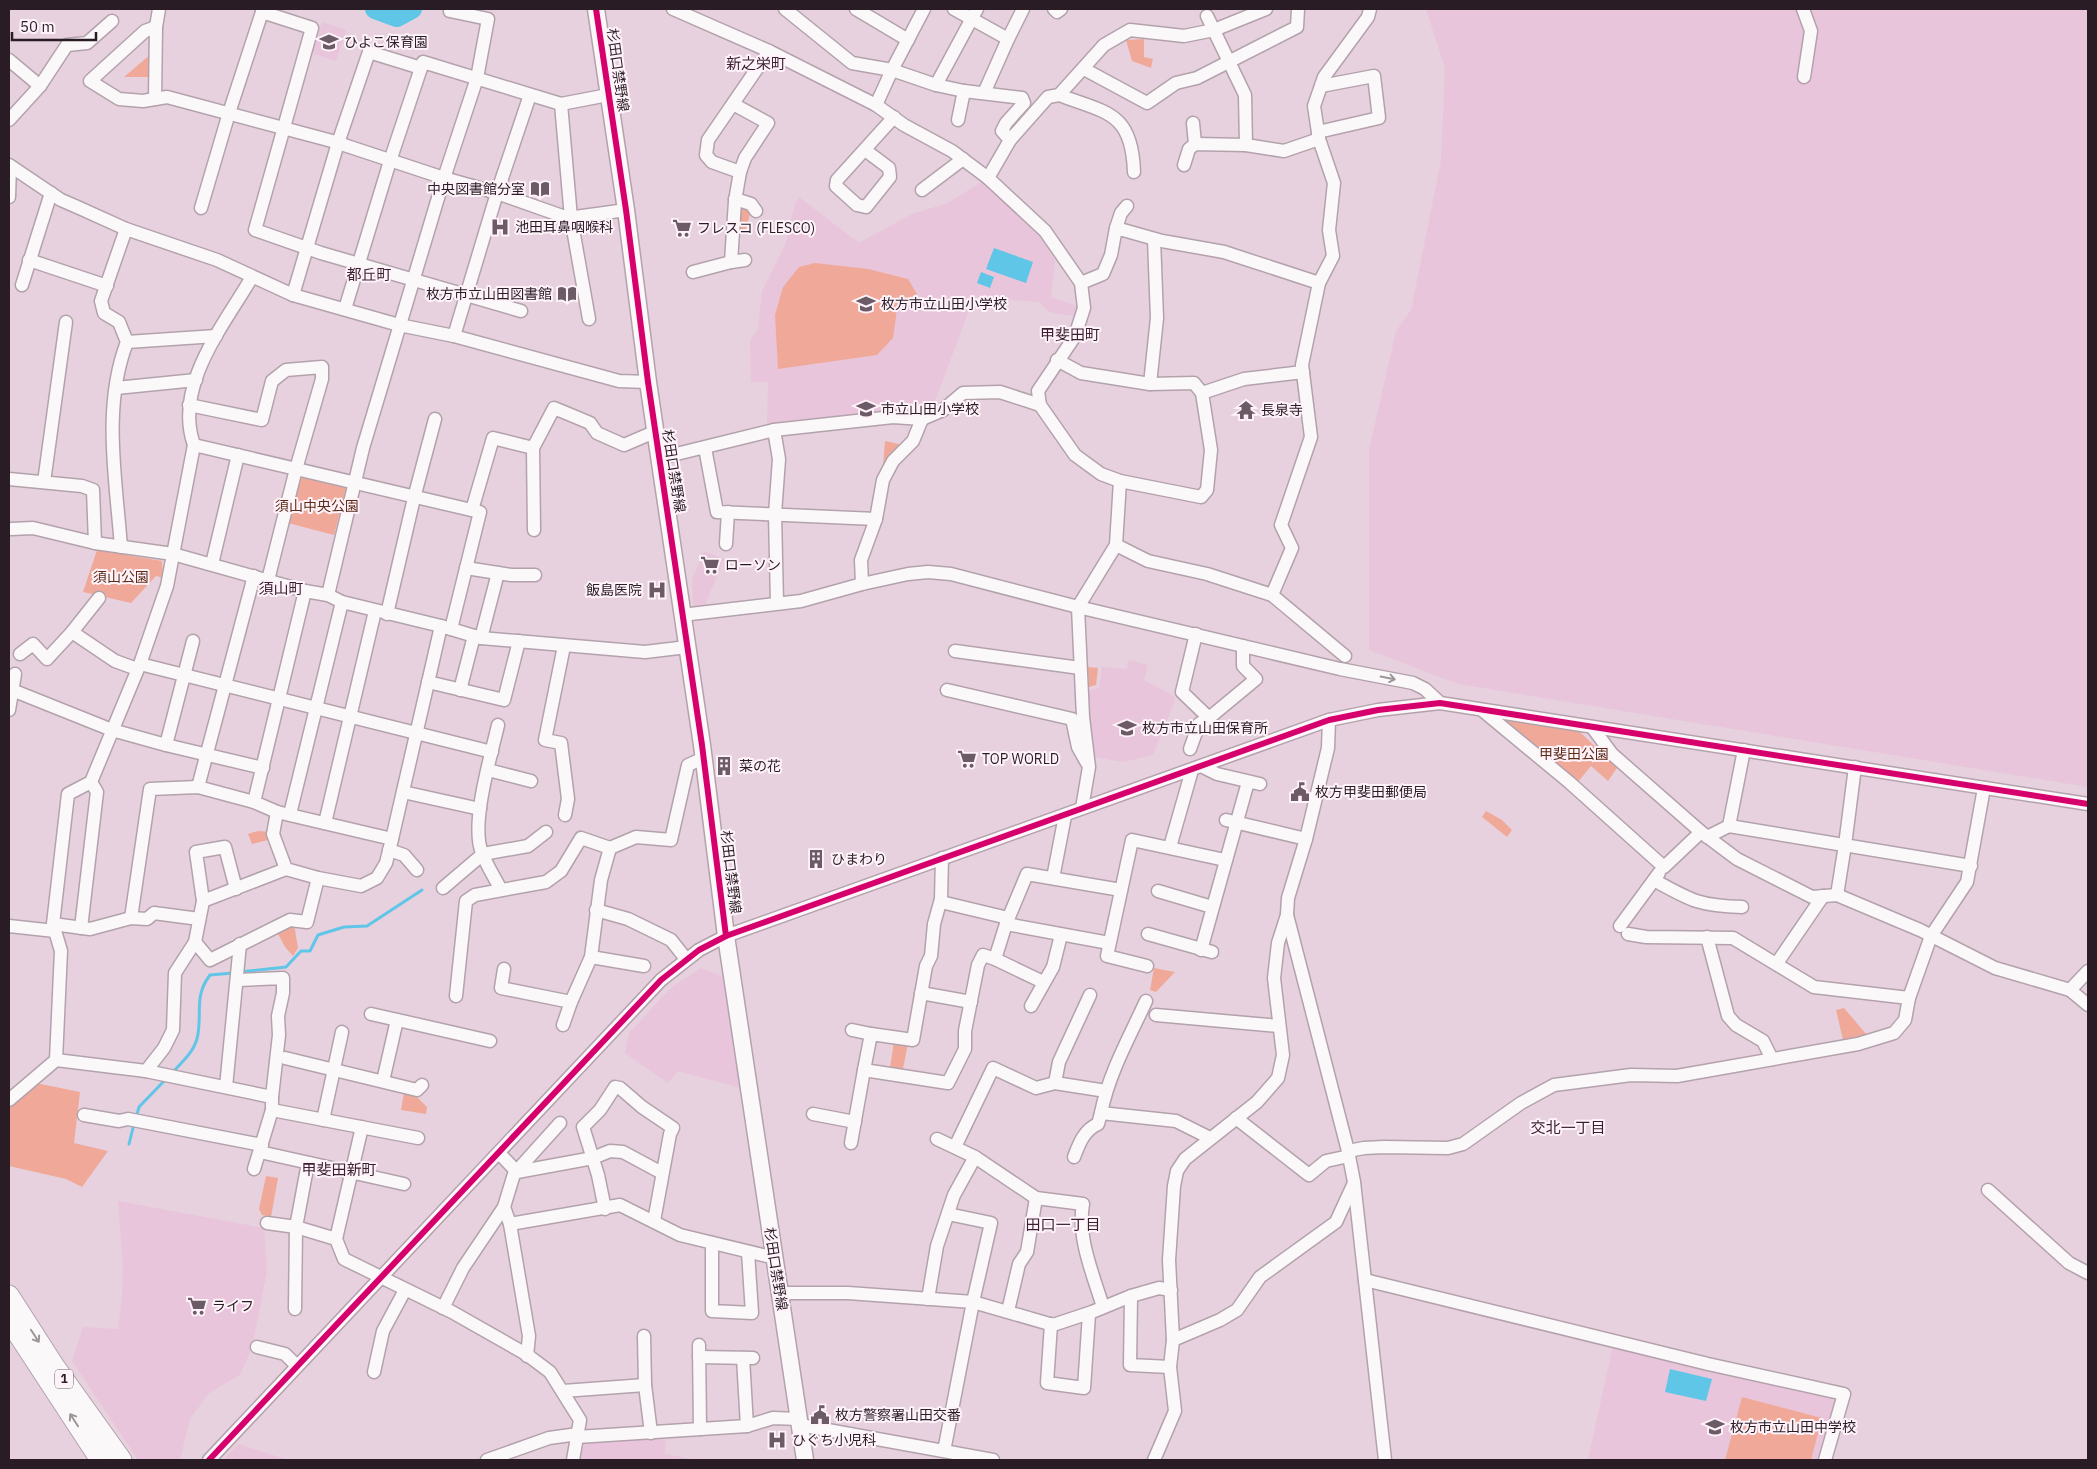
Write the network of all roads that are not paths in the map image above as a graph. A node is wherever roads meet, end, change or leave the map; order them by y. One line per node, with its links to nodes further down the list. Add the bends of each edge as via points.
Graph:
1 (159, 9): 20 (street)
2 (450, 9): 31 (street, via 488,20)
3 (596, 9): 38 (main road, 杉田口禁野線)
4 (673, 9): 24 (street)
5 (786, 9): 29 (street, via 852,63)
6 (856, 9): 23 (street)
7 (924, 9): 23 (street)
8 (954, 9): 17 (street)
9 (1023, 9): 22 (street)
10 (1054, 9): 11 (street, via 1057,12)
11 (1061, 9)
12 (1266, 9): 21 (street)
13 (1298, 9): 26 (street, via 1296,27)
14 (1370, 9): 34 (street)
15 (1802, 9): 30 (street, via 1811,31)
16 (263, 10): 44 (street); 49 (street, via 312,28)
17 (974, 14): 22 (street); 32 (street)
18 (1207, 16): 21 (street)
19 (112, 21): 33 (street, via 87,43 67,45)
20 (156, 27): 40 (street); 40 (street, via 145,31 90,81 119,99)
21 (1214, 30): 26 (street); 28 (street, via 1184,36 1130,30 1104,45)
22 (1008, 39): 36 (street)
23 (908, 40): 29 (street)
24 (769, 51): 42 (street); 43 (street)
25 (9, 60): 33 (street)
26 (1229, 61): 28 (street, via 1196,78 1176,83 1147,103); 54 (street, via 1245,95)
27 (421, 68): 31 (street, via 423,62); 52 (street, via 369,52); 57 (street)
28 (1084, 69): 39 (street)
29 (892, 70): 32 (street); 43 (street)
30 (1804, 77)
31 (477, 78): 37 (street); 62 (street)
32 (936, 85): 35 (street)
33 (40, 86): 46 (street)
34 (1321, 86): 50 (street, via 1314,106); 50 (street, via 1374,76 1379,118)
35 (964, 91): 36 (street); 47 (street)
36 (984, 93): 51 (street, via 1022,98 1024,103 1002,131)
37 (530, 95): 41 (street); 66 (street)
38 (608, 95): 41 (street); 71 (main road, 杉田口禁野線)
39 (1059, 95): 51 (street, via 1048,97); 61 (street, via 1112,114 1128,134)
40 (155, 99): 44 (street, via 167,97)
41 (561, 104): 73 (street)
42 (733, 104): 60 (street, via 768,123 745,158); 60 (street, via 708,140 706,155 712,162)
43 (876, 105): 45 (street)
44 (229, 113): 49 (street); 70 (street)
45 (894, 117): 55 (street); 56 (street)
46 (9, 120)
47 (958, 120)
48 (1194, 122): 53 (street)
49 (284, 128): 52 (street); 77 (street, via 255,230)
50 (1319, 136): 54 (street, via 1284,151); 86 (street, via 1334,183 1329,230 1333,256)
51 (1010, 140): 63 (street)
52 (338, 143): 57 (street); 77 (street)
53 (1195, 144): 54 (street); 58 (street, via 1189,149)
54 (1246, 145)
55 (865, 150): 55 (street, via 837,180 836,186 857,205 866,207 890,177 889,168)
56 (962, 159): 63 (street); 64 (street)
57 (390, 160): 62 (street); 81 (street)
58 (1184, 165)
59 (9, 166): 65 (street); 67 (street)
60 (740, 172): 68 (street)
61 (1134, 172)
62 (444, 178): 66 (street); 84 (street, via 427,242)
63 (988, 178): 85 (street, via 1046,231)
64 (922, 190)
65 (50, 192): 75 (street); 78 (street)
66 (497, 193): 73 (street); 89 (street)
67 (9, 197)
68 (735, 200): 72 (street, via 751,204); 80 (street)
69 (1126, 206): 74 (street)
70 (201, 208)
71 (626, 210): 73 (street); 102 (main road, 杉田口禁野線)
72 (756, 211)
73 (571, 218): 93 (street)
74 (1116, 228): 76 (street); 85 (street, via 1103,274)
75 (126, 229): 83 (street, via 217,260); 88 (street)
76 (1154, 239): 86 (street, via 1224,252); 103 (street, via 1157,318)
77 (308, 249): 81 (street); 90 (street)
78 (29, 260): 87 (street); 88 (street)
79 (745, 260): 80 (street)
80 (731, 262): 82 (street)
81 (358, 264): 84 (street); 91 (street)
82 (693, 272)
83 (252, 277): 90 (street); 96 (street)
84 (413, 279): 89 (street); 95 (street)
85 (1081, 283): 99 (street, via 1084,308 1075,336)
86 (1318, 283): 100 (street)
87 (22, 285)
88 (107, 286): 98 (street, via 101,301 104,312 119,322)
89 (465, 294): 92 (street); 97 (street)
90 (294, 295): 91 (street)
91 (345, 309): 95 (street)
92 (521, 311)
93 (589, 319)
94 (66, 322): 120 (street)
95 (399, 325): 97 (street); 121 (street)
96 (216, 336): 98 (street); 101 (street)
97 (454, 336): 102 (street, via 619,381)
98 (127, 342): 104 (street)
99 (1057, 360): 103 (street, via 1082,373); 107 (street, via 1038,391)
100 (1303, 372): 105 (street, via 1244,379); 143 (street, via 1311,437 1281,525 1292,548)
101 (196, 380): 104 (street); 106 (street)
102 (648, 382): 111 (main road, 杉田口禁野線)
103 (1150, 384): 105 (street, via 1194,382)
104 (116, 388): 132 (street, via 112,432)
105 (1202, 393): 119 (street, via 1211,450 1207,490 1201,497)
106 (189, 405): 112 (street, via 188,429); 117 (street, via 262,420 272,381 286,370 322,367 322,378)
107 (1040, 405): 109 (street, via 1000,392 963,393 943,410); 119 (street, via 1075,456 1102,474)
108 (435, 419): 122 (street)
109 (922, 419): 110 (street, via 893,417); 126 (street, via 913,441 893,460 883,480)
110 (774, 430): 114 (street); 125 (street, via 779,459)
111 (656, 434): 113 (street, via 624,445 597,433 590,423 554,408); 116 (main road, 杉田口禁野線)
112 (194, 445): 115 (street); 133 (street)
113 (532, 448): 123 (street, via 493,438); 128 (street)
114 (705, 448): 116 (street); 124 (street, via 718,512)
115 (238, 455): 117 (street); 134 (street)
116 (660, 458): 149 (main road, 杉田口禁野線)
117 (296, 470): 121 (street); 139 (street)
118 (9, 479): 120 (street)
119 (1120, 481): 131 (street)
120 (44, 482): 129 (street, via 92,490)
121 (354, 482): 122 (street); 142 (street)
122 (414, 498): 123 (street); 148 (street)
123 (472, 510): 135 (street, via 480,512)
124 (728, 512): 125 (street); 130 (street)
125 (775, 514): 126 (street); 146 (street)
126 (876, 519): 140 (street, via 861,560)
127 (11, 529): 129 (street, via 33,528)
128 (534, 530)
129 (94, 543): 132 (street)
130 (726, 544)
131 (1116, 545): 143 (street, via 1148,561 1207,574); 147 (street)
132 (121, 547): 133 (street)
133 (173, 554): 134 (street); 162 (street, via 167,586)
134 (212, 564): 138 (street)
135 (466, 568): 136 (street); 150 (street)
136 (498, 573): 137 (street); 153 (street)
137 (535, 575)
138 (254, 576): 139 (street); 167 (street)
139 (268, 580): 141 (street)
140 (862, 584): 146 (street, via 801,601); 147 (street, via 908,574 951,574)
141 (306, 591): 142 (street); 171 (street)
142 (328, 595): 145 (street)
143 (1272, 595): 161 (street)
144 (98, 598): 151 (street)
145 (342, 602): 148 (street); 173 (street)
146 (777, 603): 149 (street)
147 (1078, 607): 152 (street); 163 (street)
148 (381, 612): 150 (street); 176 (street)
149 (682, 615): 158 (main road, 杉田口禁野線)
150 (446, 627): 153 (street); 166 (street)
151 (72, 632): 160 (street, via 47,659 33,644); 162 (street, via 115,661)
152 (1196, 634): 157 (street); 177 (street, via 1182,692)
153 (478, 637): 155 (street); 169 (street)
154 (193, 641): 165 (street)
155 (518, 641): 156 (street); 169 (street, via 504,700)
156 (564, 646): 158 (street, via 645,652); 204 (street, via 545,740 561,743 568,799)
157 (1243, 646): 172 (street, one-way to 172, via 1412,683 1425,689); 177 (street, via 1243,666 1256,679)
158 (688, 647): 188 (main road, 杉田口禁野線)
159 (955, 652): 163 (street)
160 (20, 654)
161 (1345, 656)
162 (139, 666): 165 (street); 181 (street)
163 (1080, 668): 189 (street)
164 (15, 674): 168 (street)
165 (184, 674): 167 (street); 183 (street)
166 (428, 682): 169 (street); 182 (street)
167 (225, 684): 171 (street); 187 (street)
168 (12, 690): 174 (street); 181 (street)
169 (460, 690)
170 (947, 690): 189 (street, via 1072,719 1078,747)
171 (281, 698): 173 (street); 191 (street)
172 (1440, 703): 175 (street); 178 (street)
173 (316, 707): 176 (street); 203 (street)
174 (9, 710)
175 (1482, 710): 180 (street); 220 (street, via 1569,782)
176 (351, 715): 182 (street); 207 (street)
177 (1209, 718): 184 (street, via 1199,724)
178 (1329, 720): 192 (street); 211 (street, via 1328,748)
179 (498, 724): 186 (street)
180 (1592, 727): 185 (street); 210 (street, via 1612,754)
181 (112, 730): 183 (street); 195 (street)
182 (416, 732): 186 (street); 198 (street)
183 (166, 745): 187 (street)
184 (1190, 749)
185 (1744, 750): 190 (street); 208 (street)
186 (492, 752): 193 (street)
187 (207, 754): 191 (street); 196 (street)
188 (704, 758): 215 (street, via 688,765 671,840 636,837); 247 (main road, 杉田口禁野線)
189 (1089, 767): 201 (street)
190 (1855, 767): 197 (street); 213 (street)
191 (264, 768): 199 (street)
192 (1196, 768): 201 (street); 206 (street, via 1254,783); 214 (street)
193 (488, 770): 194 (street); 202 (street)
194 (532, 781)
195 (91, 782): 243 (street, via 68,794); 244 (street, via 97,792)
196 (198, 787): 199 (street); 239 (street, via 150,789)
197 (1984, 788): 200 (street); 219 (street)
198 (403, 792): 202 (street); 212 (street)
199 (254, 802): 203 (street)
200 (2088, 804)
201 (1082, 808): 205 (street)
202 (480, 809): 216 (street)
203 (283, 813): 207 (street); 221 (street, via 274,834)
204 (565, 815)
205 (1065, 816): 217 (street); 224 (street)
206 (1231, 821): 211 (street); 218 (street)
207 (324, 823): 212 (street)
208 (1729, 826): 210 (street); 213 (street)
209 (546, 832): 216 (street, via 528,846)
210 (1704, 835): 220 (street); 232 (street, via 1737,859 1812,897)
211 (1306, 840): 238 (street, via 1288,898)
212 (391, 845): 222 (street); 223 (street, via 386,863 376,878 362,886)
213 (1846, 845): 219 (street); 231 (street)
214 (1170, 847): 218 (street); 229 (street, via 1132,840)
215 (610, 848): 228 (street, via 581,838 561,872 546,882); 237 (street)
216 (482, 854): 226 (street); 228 (street)
217 (942, 858): 234 (street); 247 (street)
218 (1225, 860): 235 (street)
219 (1971, 866): 248 (street, via 1967,882)
220 (1664, 868): 225 (street)
221 (286, 869): 223 (street); 227 (street)
222 (417, 870)
223 (318, 878): 252 (street, via 307,922 290,920)
224 (1053, 878): 229 (street); 241 (street, via 1027,874)
225 (1654, 880): 236 (street, via 1690,900 1712,906); 249 (street, via 1624,930 1646,936)
226 (443, 888)
227 (236, 889): 233 (street); 233 (street, via 226,846 196,852)
228 (501, 890): 266 (street, via 475,895 465,905)
229 (1121, 890): 251 (street)
230 (1158, 891): 235 (street)
231 (1837, 895): 232 (street); 248 (street)
232 (1823, 896): 256 (street)
233 (204, 901): 240 (street)
234 (941, 902): 241 (street); 264 (street)
235 (1212, 907): 245 (street, via 1206,951)
236 (1742, 907)
237 (596, 910): 253 (street); 254 (street, via 628,919 672,940)
238 (1287, 915): 277 (street, via 1278,943 1274,978); 310 (street)
239 (131, 918): 240 (street, via 147,919 154,914); 244 (street, via 90,929)
240 (199, 919): 250 (street)
241 (1007, 921): 246 (street); 255 (street)
242 (9, 926): 243 (street)
243 (54, 928): 244 (street); 284 (street, via 61,951)
244 (80, 928)
245 (1148, 934)
246 (1061, 935): 251 (street); 262 (street, via 1053,967)
247 (726, 936): 254 (street); 333 (main road, 杉田口禁野線)
248 (1931, 936): 263 (street, via 1995,968); 267 (street)
249 (1707, 937): 256 (street, via 1733,938); 283 (street, via 1728,1016 1736,1026 1763,1041)
250 (195, 942): 252 (street, via 210,960); 287 (street, via 175,973 173,1030)
251 (1109, 943): 258 (street, via 1106,956)
252 (240, 944): 261 (street)
253 (591, 957): 257 (street); 269 (street)
254 (686, 959): 309 (street, via 661,980)
255 (996, 959): 262 (street); 270 (street, via 983,955)
256 (1777, 963): 267 (street, via 1814,986)
257 (644, 966)
258 (1147, 966)
259 (504, 969): 269 (street, via 500,993)
260 (2088, 971): 263 (street)
261 (238, 974): 291 (street); 294 (street, via 283,978)
262 (1043, 982): 272 (street)
263 (2070, 990): 271 (street)
264 (921, 993): 270 (street); 280 (street, via 913,1040)
265 (1090, 994): 289 (street, via 1075,1037 1059,1062)
266 (456, 996)
267 (1909, 998): 283 (street, via 1905,1020 1894,1033 1858,1044)
268 (1146, 1000): 292 (street)
269 (571, 1002): 276 (street)
270 (971, 1002): 286 (street, via 965,1049 948,1083)
271 (2088, 1005)
272 (1031, 1006)
273 (372, 1014): 275 (street)
274 (1156, 1015): 277 (street)
275 (398, 1020): 281 (street); 288 (street)
276 (563, 1025)
277 (1279, 1026): 298 (street, via 1283,1055 1278,1078 1257,1102)
278 (852, 1030): 280 (street)
279 (342, 1032): 285 (street)
280 (871, 1034): 286 (street)
281 (490, 1041)
282 (285, 1058): 285 (street)
283 (1772, 1059): 310 (street, via 1677,1076 1632,1075 1554,1085 1521,1103 1463,1144 1448,1148 1364,1148)
284 (56, 1060): 287 (street); 293 (street)
285 (333, 1070): 288 (street); 299 (street)
286 (864, 1070): 301 (street)
287 (146, 1071): 291 (street)
288 (383, 1081): 290 (street, via 417,1090)
289 (1055, 1083): 292 (street); 307 (street, via 1036,1088 993,1068)
290 (422, 1085)
291 (226, 1087): 294 (street)
292 (1106, 1091): 295 (street)
293 (9, 1100)
294 (272, 1104): 299 (street); 308 (street)
295 (1102, 1113): 304 (street, via 1176,1121); 311 (street, via 1098,1124 1080,1140)
296 (813, 1114): 301 (street)
297 (84, 1115): 308 (street, via 119,1121 135,1120)
298 (1236, 1118): 304 (street); 310 (street, via 1309,1175 1326,1161)
299 (323, 1120): 302 (street)
300 (560, 1122): 317 (street)
301 (855, 1122): 306 (street)
302 (362, 1127): 303 (street); 316 (street)
303 (418, 1138)
304 (1210, 1138): 338 (street, via 1185,1159 1177,1171 1169,1260)
305 (937, 1139): 307 (street)
306 (851, 1143)
307 (955, 1147): 313 (street)
308 (261, 1148): 314 (street); 315 (street)
309 (498, 1153): 317 (street); 335 (street)
310 (1349, 1153): 319 (street)
311 (1074, 1157)
312 (593, 1158): 317 (street); 318 (street, via 610,1151 622,1152); 318 (street, via 583,1127 600,1110 614,1087 620,1088 673,1128); 324 (street)
313 (975, 1158): 322 (street); 325 (street, via 954,1195)
314 (308, 1163): 316 (street); 329 (street)
315 (254, 1169)
316 (351, 1172): 320 (street); 330 (street)
317 (517, 1172): 323 (street)
318 (662, 1173): 326 (street)
319 (1354, 1182): 336 (street); 352 (street, via 1336,1222 1260,1277 1237,1310)
320 (404, 1184)
321 (1988, 1190): 334 (street, via 2069,1263)
322 (1036, 1198): 344 (street, via 1083,1204 1082,1235); 347 (street, via 1026,1252)
323 (504, 1207): 328 (street); 345 (street, via 464,1268)
324 (605, 1208): 326 (street, via 620,1205); 328 (street)
325 (948, 1214): 342 (street); 343 (street, via 991,1223)
326 (654, 1221): 331 (street, via 680,1235)
327 (268, 1223): 329 (street)
328 (510, 1224): 354 (street, via 529,1336)
329 (296, 1227): 330 (street); 346 (street)
330 (336, 1239): 335 (street, via 344,1259)
331 (712, 1243): 332 (street); 332 (street, via 712,1311 752,1313)
332 (748, 1252): 333 (street)
333 (775, 1258): 339 (main road, 杉田口禁野線)
334 (2088, 1273)
335 (381, 1278): 337 (street); 355 (street)
336 (1365, 1280): 374 (street); 375 (street, via 1844,1394)
337 (405, 1290): 345 (street); 357 (street, via 383,1331)
338 (1172, 1290): 341 (street, via 1159,1288); 352 (street)
339 (780, 1293): 342 (street, via 848,1293); 360 (main road, 杉田口禁野線)
340 (9, 1295): 367 (highway, 1, one-way to 367)
341 (1132, 1296): 344 (street); 356 (street, via 1130,1365)
342 (928, 1299): 343 (street)
343 (973, 1302): 347 (street); 365 (street)
344 (1102, 1307): 348 (street)
345 (443, 1308): 354 (street)
346 (295, 1309)
347 (1008, 1311): 350 (street)
348 (1089, 1314): 350 (street); 350 (street, via 1084,1388 1047,1383)
349 (9, 1321): 366 (highway, 1, one-way to 349)
350 (1051, 1324)
351 (644, 1336): 358 (street)
352 (1173, 1340): 356 (street)
353 (257, 1347): 355 (street, via 285,1354)
354 (527, 1356): 359 (street, via 550,1372)
355 (297, 1366): 368 (street)
356 (1170, 1367): 373 (street, via 1176,1411)
357 (374, 1372)
358 (646, 1385): 359 (street); 363 (street)
359 (563, 1391): 364 (street, via 580,1420)
360 (799, 1422): 361 (street, via 773,1418); 365 (street); 371 (main road, 杉田口禁野線)
361 (747, 1426): 362 (street); 362 (street, via 748,1358 699,1351)
362 (700, 1430): 363 (street)
363 (652, 1433): 364 (street)
364 (577, 1436): 369 (street, via 549,1438); 370 (street)
365 (950, 1454): 372 (street)
366 (100, 1460)
367 (122, 1460)
368 (209, 1460)
369 (487, 1460)
370 (573, 1460)
371 (805, 1460)
372 (993, 1460)
373 (1154, 1460)
374 (1385, 1460)
375 (1825, 1460)

